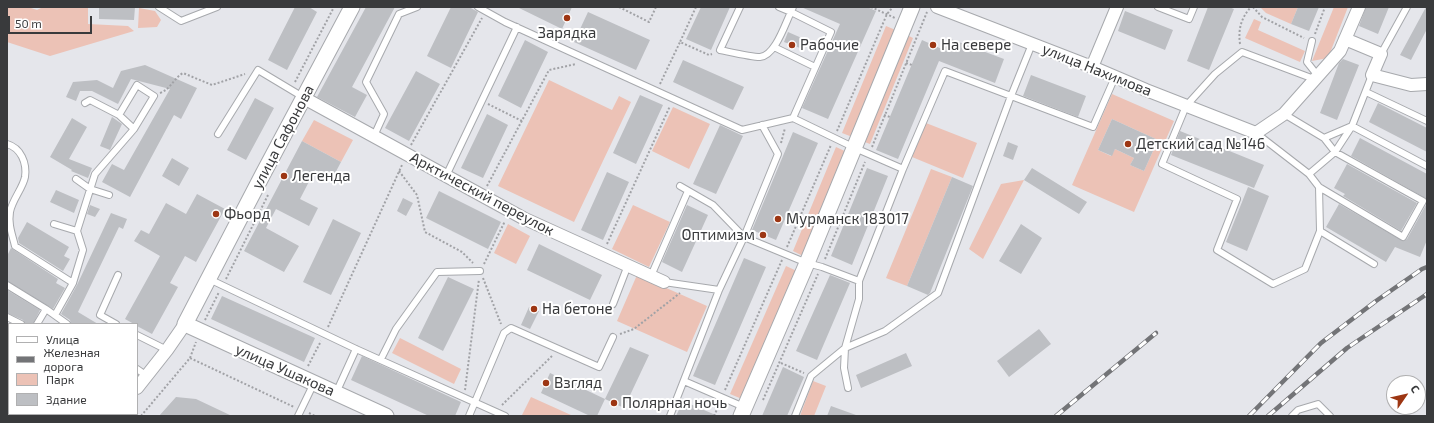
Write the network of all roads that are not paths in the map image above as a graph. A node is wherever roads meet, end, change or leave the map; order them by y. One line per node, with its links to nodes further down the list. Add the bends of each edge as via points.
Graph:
1 (159, 7): 2 (lane, via 180,21)
2 (217, 7)
3 (352, 7): 30 (street, улица Сафонова)
4 (417, 7): 42 (lane, via 399,14 366,82 384,114)
5 (478, 7): 16 (lane)
6 (740, 7): 20 (lane, via 720,50 761,57)
7 (779, 7): 15 (lane)
8 (912, 7): 45 (street)
9 (937, 7): 19 (street, улица Нахимова)
10 (1117, 7): 23 (street)
11 (1158, 7): 12 (lane, via 1189,19)
12 (1194, 7)
13 (1359, 7): 17 (street)
14 (1407, 7): 21 (lane)
15 (792, 10): 20 (lane); 22 (lane, via 831,32)
16 (517, 27): 37 (lane, via 742,130); 50 (lane)
17 (1345, 39): 21 (street); 26 (street, via 1340,51)
18 (1312, 41): 26 (lane, via 1307,62)
19 (1032, 44): 23 (street, улица Нахимова); 29 (lane)
20 (774, 47): 22 (lane)
21 (1381, 54): 24 (street)
22 (816, 67): 35 (lane)
23 (1092, 67): 25 (street, улица Нахимова)
24 (1372, 75): 27 (street, via 1411,85); 28 (lane)
25 (1115, 77): 29 (lane, via 1093,127); 32 (street, улица Нахимова)
26 (1316, 78): 32 (lane, via 1242,52 1215,74); 33 (street)
27 (1427, 84)
28 (1366, 92): 36 (lane); 38 (lane)
29 (1011, 96): 48 (lane, via 945,71); 84 (lane, via 938,293 885,331)
30 (304, 98): 41 (lane, via 258,70); 42 (street, Арктический переулок); 68 (street, улица Сафонова, via 264,172)
31 (86, 103): 34 (lane, via 90,100)
32 (1186, 106): 40 (street, улица Нахимова); 59 (lane, via 1162,164 1237,199 1217,250 1273,284 1305,269)
33 (1284, 114): 40 (street); 43 (lane)
34 (119, 115): 39 (lane); 39 (lane, via 137,85 154,96)
35 (790, 118): 37 (lane); 45 (lane)
36 (1427, 121)
37 (762, 125): 60 (lane, via 778,154)
38 (1352, 126): 43 (lane); 46 (lane); 47 (lane)
39 (134, 129): 54 (lane, via 94,174)
40 (1256, 133): 49 (lane)
41 (218, 134)
42 (374, 136): 50 (street, Арктический переулок)
43 (1324, 138): 46 (lane)
44 (7, 144): 70 (lane, via 20,152 24,160 25,178 10,211 9,226 15,246)
45 (855, 148): 48 (lane); 61 (street)
46 (1335, 152): 49 (lane); 53 (lane, via 1423,201 1403,237)
47 (1427, 166)
48 (903, 169): 67 (lane)
49 (1309, 174): 53 (lane)
50 (446, 176): 63 (street, Арктический переулок, via 510,211)
51 (76, 179): 54 (lane)
52 (680, 186): 55 (lane)
53 (1318, 187): 59 (lane)
54 (90, 189): 56 (lane); 58 (lane)
55 (688, 191): 60 (lane, via 713,205); 66 (lane)
56 (109, 195)
57 (54, 224): 58 (lane)
58 (77, 230): 70 (lane, via 83,250)
59 (1320, 231): 62 (lane)
60 (744, 237): 61 (lane); 72 (lane)
61 (807, 263): 67 (lane); 96 (street)
62 (1374, 264)
63 (628, 266): 66 (street, Арктический переулок); 73 (lane)
64 (480, 271): 87 (lane, via 437,272 396,329)
65 (118, 276): 80 (lane, via 100,315)
66 (651, 276): 69 (street, Арктический переулок)
67 (859, 281): 84 (lane, via 859,298)
68 (216, 282): 81 (street, улица Сафонова); 85 (lane)
69 (664, 282): 72 (lane)
70 (73, 284): 75 (lane)
71 (7, 285): 74 (lane)
72 (719, 290): 91 (lane)
73 (613, 304)
74 (46, 310): 75 (lane); 78 (lane)
75 (55, 315): 79 (lane)
76 (7, 317): 77 (lane)
77 (19, 323)
78 (38, 323)
79 (66, 323)
80 (114, 323)
81 (185, 324): 86 (street, улица Сафонова); 90 (street, улица Ушакова)
82 (138, 336): 86 (lane)
83 (613, 337): 95 (lane, via 599,367 511,328 504,333)
84 (845, 348): 93 (lane, via 844,368); 102 (lane, via 811,376)
85 (356, 349): 87 (lane); 94 (lane)
86 (167, 350): 89 (street, улица Сафонова)
87 (381, 359): 95 (lane)
88 (138, 370): 89 (lane)
89 (147, 376): 92 (street, улица Сафонова)
90 (308, 381): 94 (street, улица Ушакова); 97 (lane)
91 (684, 381): 96 (lane, via 722,397); 101 (lane)
92 (138, 387)
93 (848, 388)
94 (336, 393): 98 (street, улица Ушакова)
95 (475, 402): 99 (lane); 100 (lane)
96 (742, 411)
97 (298, 416)
98 (386, 416)
99 (469, 416)
100 (505, 416)
101 (670, 416)
102 (795, 416)
103 (1292, 416): 104 (lane, via 1298,410 1318,404)
104 (1330, 416)

